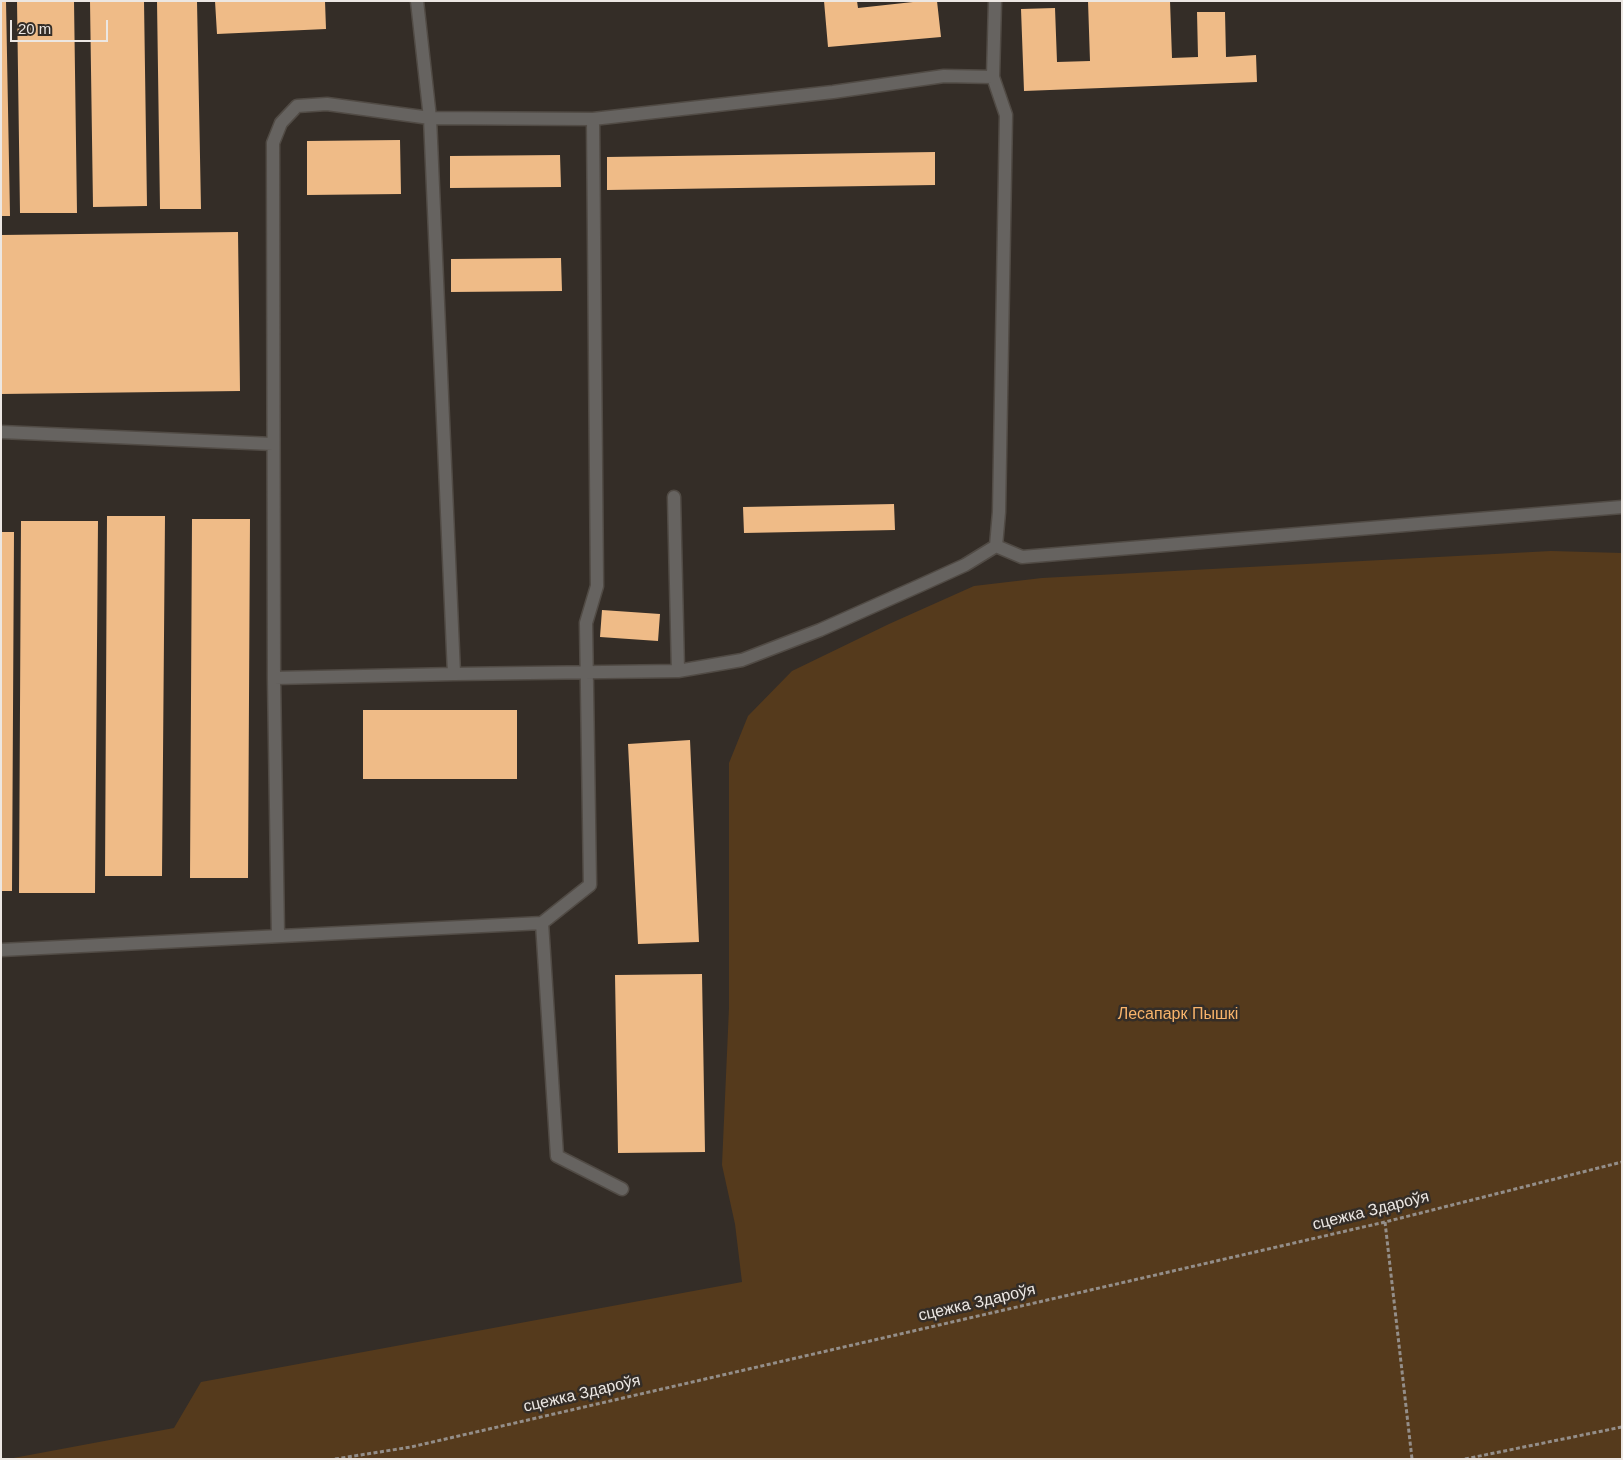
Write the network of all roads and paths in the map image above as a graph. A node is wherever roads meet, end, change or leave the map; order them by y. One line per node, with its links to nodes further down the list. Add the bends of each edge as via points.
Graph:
1 (417, 1): 4 (lane)
2 (995, 1): 3 (lane)
3 (993, 77): 5 (lane, via 944,76); 10 (lane, via 1006,115)
4 (430, 118): 5 (lane); 7 (lane, via 326,104 297,106 281,123 273,143); 13 (lane)
5 (593, 119): 12 (lane, via 597,586 586,623)
6 (1, 432): 7 (lane)
7 (273, 444): 14 (lane)
8 (674, 497): 11 (lane)
9 (1622, 507): 10 (lane, via 1022,556)
10 (996, 546): 11 (lane, via 965,565 820,630 742,660)
11 (678, 671): 12 (lane)
12 (587, 672): 13 (lane); 15 (lane, via 590,885)
13 (454, 674): 14 (lane)
14 (274, 678): 16 (lane)
15 (542, 923): 16 (lane); 19 (lane, via 557,1156)
16 (278, 936): 17 (lane)
17 (1, 950)
18 (1622, 1162): 20 (path, сцежка Здароўя)
19 (622, 1189)
20 (1385, 1222): 22 (path, сцежка Здароўя, via 411,1446); 23 (path)
21 (1622, 1427): 24 (path)
22 (335, 1459)
23 (1412, 1459)
24 (1465, 1459)

